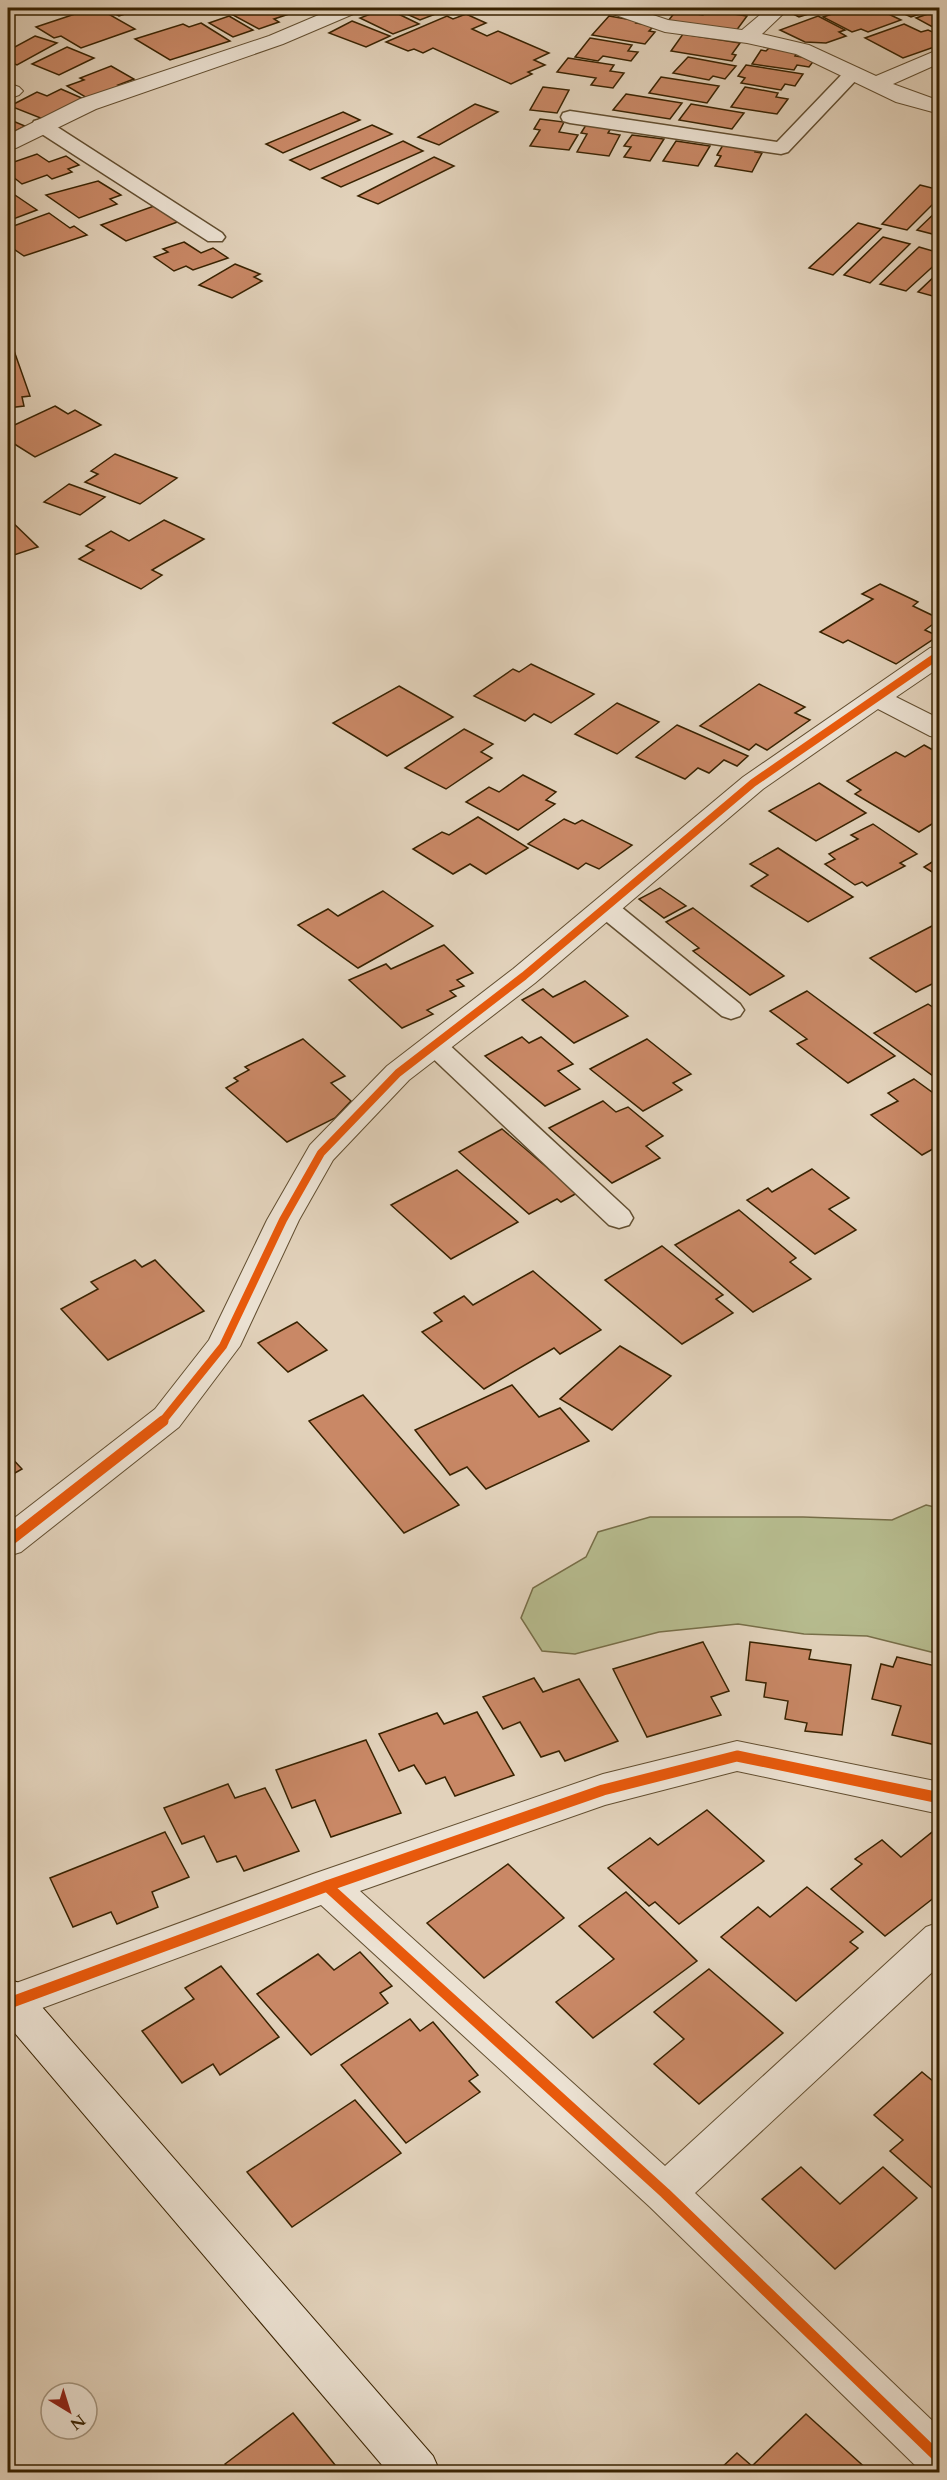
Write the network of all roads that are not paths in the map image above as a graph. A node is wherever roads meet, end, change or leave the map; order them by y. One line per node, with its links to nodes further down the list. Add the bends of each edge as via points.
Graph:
1 (14, 8): 5 (street)
2 (351, 8): 12 (street, via 276,40 88,104)
3 (614, 8): 6 (street, via 665,26)
4 (766, 8): 6 (street, via 774,13)
5 (8, 11)
6 (747, 37): 8 (street, via 802,49)
7 (939, 55): 9 (street)
8 (854, 73): 9 (street); 11 (lane, via 781,148)
9 (875, 84): 10 (street)
10 (939, 108)
11 (570, 117)
12 (41, 125): 13 (street); 14 (lane)
13 (8, 143)
14 (215, 237)
15 (939, 654): 16 (street)
16 (876, 697): 17 (street); 18 (street, via 753,783)
17 (939, 730)
18 (606, 908): 19 (lane); 20 (street)
19 (731, 1010)
20 (435, 1046): 21 (lane); 22 (street, via 398,1073 321,1154 283,1220 223,1346 167,1418)
21 (619, 1218)
22 (8, 1542)
23 (939, 1798): 24 (street, via 737,1756 603,1790)
24 (327, 1886): 26 (street); 27 (street)
25 (939, 1939): 27 (street)
26 (10, 1999): 29 (street)
27 (665, 2193): 28 (street)
28 (939, 2459)
29 (417, 2472)

